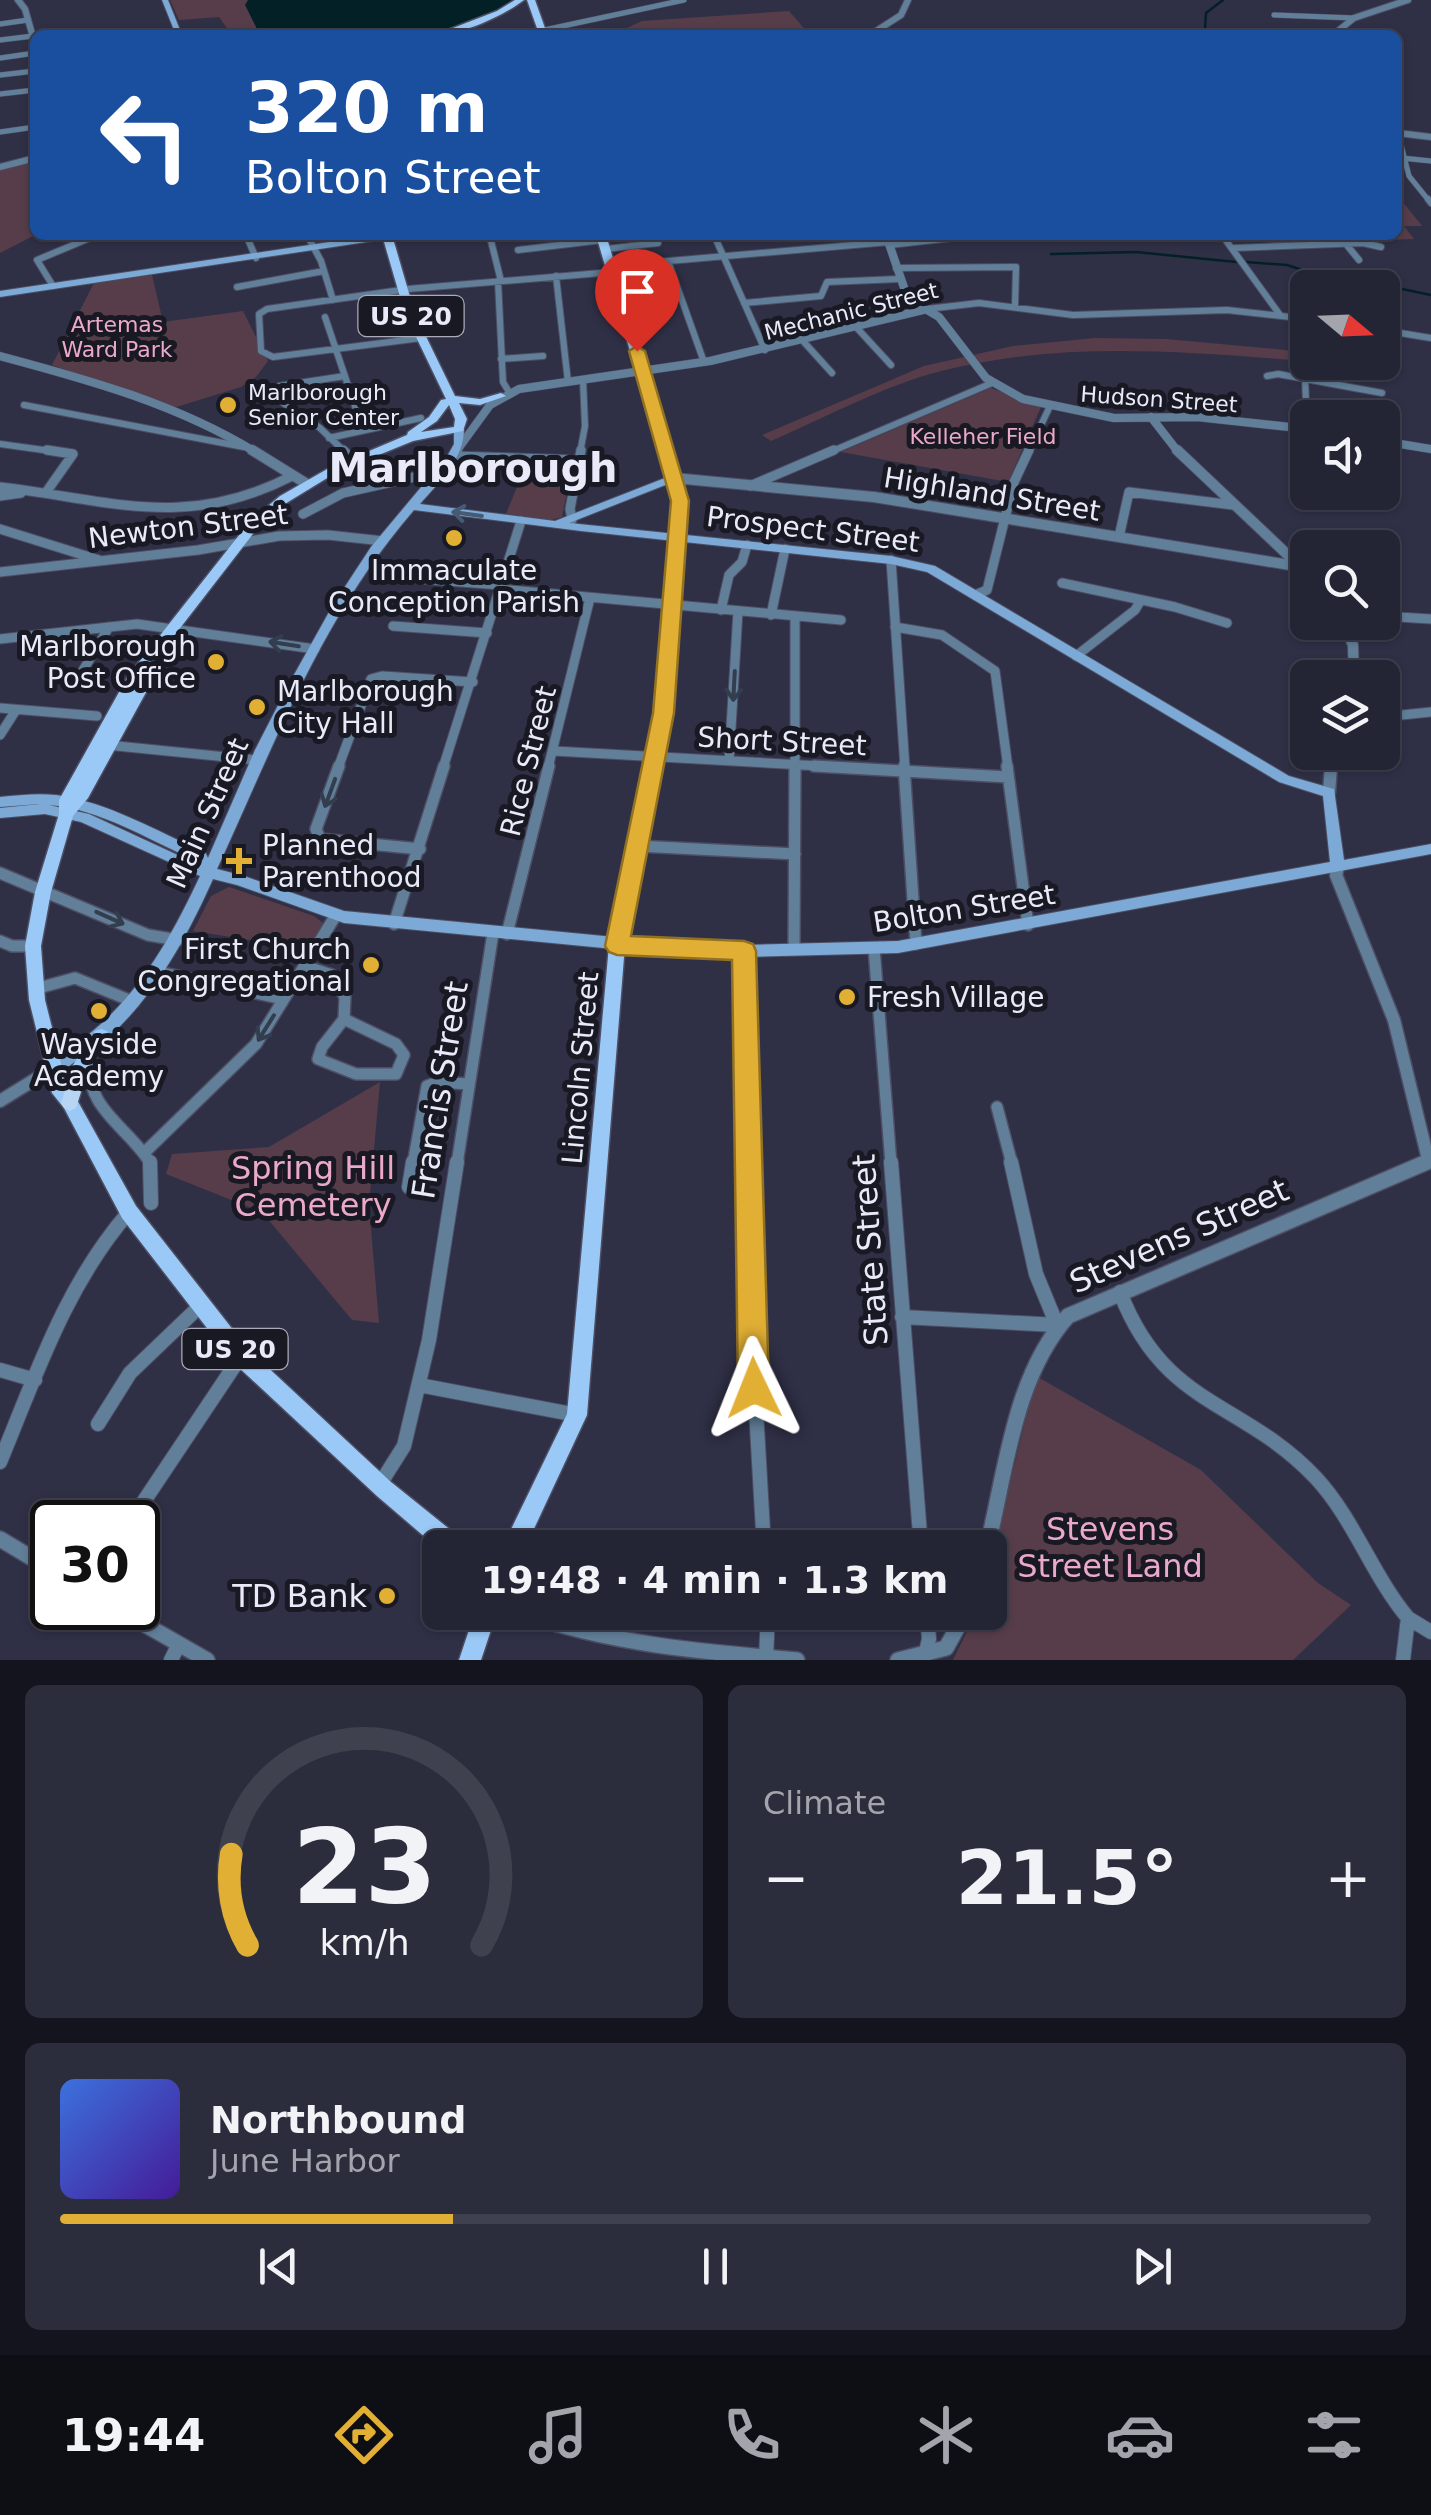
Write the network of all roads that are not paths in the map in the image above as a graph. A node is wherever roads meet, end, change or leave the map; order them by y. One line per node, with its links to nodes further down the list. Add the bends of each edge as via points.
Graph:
1 (18, 0): 10 (street)
2 (166, 0): 13 (main road)
3 (520, 0): 14 (main road)
4 (531, 0): 15 (main road)
5 (684, 0): 16 (street)
6 (908, 0): 17 (street, via 901,15)
7 (1408, 0): 9 (street)
8 (1274, 15): 9 (street)
9 (1354, 18): 18 (street)
10 (28, 20): 11 (street); 12 (street)
11 (0, 24)
12 (31, 30)
13 (175, 30)
14 (453, 30)
15 (539, 30)
16 (557, 30)
17 (876, 30)
18 (1339, 30)
19 (0, 40): 20 (street)
20 (30, 40)
21 (30, 55): 22 (street)
22 (0, 58)
23 (30, 71): 24 (street)
24 (0, 76)
25 (30, 91): 26 (street)
26 (0, 94)
27 (30, 128): 28 (street)
28 (0, 132)
29 (1402, 133): 30 (street)
30 (1431, 137)
31 (1402, 158): 34 (street)
32 (30, 159): 35 (street)
33 (1402, 160): 36 (street)
34 (1431, 161)
35 (0, 167)
36 (1431, 203)
37 (84, 240): 63 (street, via 38,260)
38 (248, 240): 54 (street)
39 (310, 240): 49 (street)
40 (361, 240): 49 (main road)
41 (390, 240): 65 (main road, US 20)
42 (716, 240): 53 (street)
43 (888, 240): 53 (street); 57 (street, Hudson Street)
44 (1226, 240): 50 (street)
45 (492, 241): 62 (street)
46 (604, 241): 47 (street); 52 (street); 58 (main road, Lincoln Street)
47 (658, 243)
48 (1346, 244): 50 (street); 51 (street); 56 (street)
49 (316, 248): 54 (main road); 59 (street)
50 (1233, 248): 72 (street)
51 (1382, 248)
52 (518, 250)
53 (724, 256): 55 (street); 69 (street)
54 (256, 258): 63 (main road)
55 (668, 260): 58 (street); 86 (street)
56 (1359, 260)
57 (896, 268): 61 (street, Hudson Street); 70 (street, via 1018,268)
58 (612, 269): 60 (street); 88 (main road, Lincoln Street)
59 (324, 271): 64 (street); 68 (street)
60 (556, 276): 62 (street); 95 (street)
61 (899, 279): 67 (street, Hudson Street); 69 (street, via 827,282 821,296)
62 (500, 281): 65 (street); 85 (street)
63 (53, 286): 66 (main road)
64 (238, 287)
65 (401, 290): 68 (street); 78 (main road, US 20)
66 (0, 294)
67 (907, 298): 71 (street, Hudson Street); 75 (street)
68 (332, 300): 81 (street, via 260,312 264,354)
69 (744, 304): 82 (street)
70 (1015, 306): 71 (street, Mechanic Street, via 964,302); 72 (street, Mechanic Street, via 1073,316 1206,310)
71 (922, 310): 75 (street, Mechanic Street); 96 (street, Hudson Street, via 946,324)
72 (1280, 315): 73 (street, Mechanic Street)
73 (1290, 316)
74 (326, 317): 81 (street)
75 (896, 318): 76 (street, Mechanic Street)
76 (857, 328): 80 (street, Mechanic Street); 87 (street)
77 (1400, 333): 79 (street)
78 (421, 338): 81 (street); 99 (main road, US 20)
79 (1431, 338)
80 (803, 341): 82 (street, Mechanic Street); 89 (street)
81 (336, 350): 90 (street)
82 (765, 350): 86 (street, Mechanic Street)
83 (0, 356): 112 (street, via 108,384)
84 (543, 356): 85 (street)
85 (501, 359): 98 (street)
86 (704, 362): 88 (street, Mechanic Street)
87 (891, 365)
88 (642, 372): 93 (street, Mechanic Street); 119 (main road, Lincoln Street)
89 (832, 373)
90 (344, 376): 107 (street); 108 (street, via 270,394)
91 (1267, 376): 92 (street)
92 (1290, 377)
93 (583, 380): 95 (street, Mechanic Street); 115 (street)
94 (1316, 380): 97 (street)
95 (568, 382): 98 (street, Mechanic Street)
96 (992, 383): 101 (street, Hudson Street); 121 (street)
97 (1382, 393)
98 (505, 394): 99 (main road, via 480,402); 104 (street)
99 (448, 398): 105 (main road); 111 (main road, US 20, via 428,423)
100 (24, 406): 112 (street)
101 (1050, 406): 102 (street, Hudson Street); 128 (street, via 1020,466)
102 (1150, 417): 106 (street, Hudson Street); 125 (street, via 1171,447)
103 (420, 418): 107 (street)
104 (476, 421): 105 (street); 114 (street)
105 (458, 426): 111 (main road, US 20); 114 (main road)
106 (1290, 427)
107 (363, 430): 108 (street)
108 (329, 438): 116 (street)
109 (0, 444): 123 (street, via 73,454)
110 (1400, 444): 113 (street)
111 (390, 446): 116 (main road, US 20)
112 (252, 448): 118 (street)
113 (1431, 449)
114 (453, 456): 115 (street); 117 (main road, Main Street)
115 (579, 460): 129 (street)
116 (354, 461): 120 (main road, US 20)
117 (441, 471): 126 (main road, Main Street); 127 (street, via 343,492)
118 (292, 476): 120 (street); 123 (street, via 264,494 180,511)
119 (674, 478): 121 (street, Highland Street); 129 (main road); 133 (main road, Lincoln Street, via 680,501)
120 (306, 484): 135 (main road, US 20); 137 (main road, US 20)
121 (750, 486): 128 (street, Highland Street)
122 (0, 487): 123 (street)
123 (42, 490): 124 (street)
124 (0, 496)
125 (1233, 505): 134 (street, via 1129,492); 140 (street)
126 (412, 506): 130 (main road, Prospect Street, one-way to 126); 136 (main road, Main Street)
127 (302, 514)
128 (1006, 517): 134 (street, Highland Street); 148 (street, via 987,590)
129 (572, 520): 131 (main road)
130 (521, 521): 131 (main road, Prospect Street); 147 (street)
131 (553, 524): 133 (main road, Prospect Street)
132 (0, 529): 142 (street)
133 (676, 536): 138 (main road, Prospect Street); 151 (main road, Lincoln Street)
134 (1118, 537): 143 (street, Highland Street)
135 (252, 539): 136 (street, Newton Street, via 302,534); 137 (street, Newton Street); 163 (main road, US 20)
136 (382, 540): 166 (main road, Main Street)
137 (236, 544): 142 (street, Newton Street); 163 (main road, US 20)
138 (746, 545): 139 (main road, Prospect Street); 152 (street, via 742,562 728,575)
139 (786, 549): 141 (main road, Prospect Street); 154 (street)
140 (1290, 557)
141 (891, 560): 148 (main road, Prospect Street, via 930,569); 161 (street)
142 (103, 561): 144 (street, Newton Street)
143 (1290, 568)
144 (0, 572)
145 (393, 577): 147 (street)
146 (1062, 583): 150 (street)
147 (500, 587): 149 (street); 164 (street)
148 (975, 595): 167 (main road, Prospect Street)
149 (590, 598): 151 (street); 177 (street, Rice Street)
150 (1141, 600): 159 (street); 167 (street)
151 (672, 605): 152 (street); 178 (main road, Lincoln Street)
152 (722, 610): 153 (street)
153 (738, 612): 154 (street); 180 (street, one-way to 180)
154 (771, 614): 155 (street)
155 (795, 617): 158 (street); 181 (street)
156 (1400, 617): 157 (street)
157 (1431, 619)
158 (841, 620)
159 (1226, 623)
160 (393, 626): 164 (street)
161 (895, 626): 182 (street); 184 (street, via 942,635 995,671)
162 (109, 627): 163 (street); 165 (street); 168 (street)
163 (177, 629): 166 (street, one-way to 163); 176 (main road, US 20)
164 (488, 633): 169 (street)
165 (0, 639)
166 (316, 648): 179 (main road, Main Street)
167 (1076, 656): 185 (main road, Prospect Street, via 1284,778)
168 (78, 676)
169 (473, 682): 190 (street); 190 (street, one-way to 190, via 382,676 369,684 316,834)
170 (0, 708): 171 (street)
171 (16, 710): 174 (street); 175 (street)
172 (1431, 712): 173 (street)
173 (1400, 715)
174 (98, 716)
175 (0, 735)
176 (102, 745): 179 (street); 187 (main road, US 20)
177 (554, 751): 178 (street, Short Street); 200 (street, Rice Street)
178 (655, 757): 180 (street, Short Street); 189 (main road, Lincoln Street)
179 (257, 760): 194 (main road, Main Street)
180 (729, 761): 181 (street, Short Street)
181 (796, 765): 182 (street, Short Street); 192 (street)
182 (904, 770): 184 (street, Short Street); 203 (street)
183 (1331, 770): 185 (street)
184 (1008, 777): 199 (street)
185 (1329, 793): 193 (main road)
186 (0, 802): 187 (main road, via 38,798)
187 (70, 806): 188 (main road); 194 (main road, Bolton Street); 196 (main road, US 20)
188 (0, 812)
189 (638, 846): 192 (street); 205 (main road, Lincoln Street)
190 (420, 849): 198 (street)
191 (1431, 849): 193 (main road, Bolton Street)
192 (796, 854): 207 (street)
193 (1338, 867): 199 (main road, Bolton Street); 222 (street, via 1394,1020)
194 (208, 872): 197 (main road, Bolton Street); 201 (main road, Main Street)
195 (0, 873): 196 (street)
196 (43, 892): 201 (street, one-way to 201, via 148,935); 204 (main road, US 20)
197 (336, 915): 198 (main road, Bolton Street); 209 (street)
198 (394, 924): 200 (main road, Bolton Street)
199 (1028, 925): 203 (main road, Bolton Street)
200 (500, 934): 205 (main road, Bolton Street); 217 (street, Francis Street)
201 (178, 940): 210 (main road, Main Street)
202 (0, 941): 204 (street)
203 (916, 944): 206 (main road, Bolton Street)
204 (33, 946): 211 (main road, US 20)
205 (617, 946): 208 (main road, Bolton Street); 234 (main road, Lincoln Street)
206 (874, 948): 207 (main road, Bolton Street); 228 (street, State Street)
207 (794, 949): 208 (main road, Bolton Street)
208 (744, 951): 241 (street)
209 (304, 966): 212 (street); 214 (street, via 332,975 344,997)
210 (159, 972): 212 (street); 213 (main road, Main Street)
211 (36, 989): 213 (street, via 76,978); 216 (main road, US 20)
212 (283, 1000): 221 (street, one-way to 221, via 256,1044)
213 (134, 1002): 215 (main road, Main Street)
214 (344, 1020): 214 (street, via 396,1044 404,1055 396,1074 346,1070 318,1059)
215 (101, 1036): 216 (main road, Main Street); 218 (main road, via 77,1073); 221 (street, via 88,1068 90,1091)
216 (55, 1068): 218 (main road, US 20, via 58,1088); 219 (street, Main Street)
217 (468, 1084): 223 (street, via 427,1086); 233 (street, Francis Street)
218 (71, 1097): 225 (main road, US 20)
219 (0, 1101)
220 (997, 1107): 229 (street)
221 (145, 1152): 224 (street)
222 (1430, 1159): 226 (street, Stevens Street)
223 (408, 1187)
224 (151, 1203)
225 (129, 1212): 227 (main road, US 20); 232 (street, via 78,1287)
226 (1120, 1291): 229 (street, Stevens Street); 246 (street, via 1134,1327 1162,1366 1292,1456 1330,1494 1388,1596)
227 (201, 1305): 230 (main road, US 20); 235 (street, via 130,1373)
228 (902, 1317): 229 (street); 242 (street, State Street)
229 (1057, 1325): 243 (street, Stevens Street, via 1028,1381)
230 (241, 1356): 237 (main road, US 20); 238 (street)
231 (0, 1370): 232 (street)
232 (35, 1380): 236 (street)
233 (418, 1385): 234 (street); 237 (street, Francis Street, via 404,1446)
234 (577, 1414): 240 (main road, Lincoln Street)
235 (98, 1424)
236 (0, 1462)
237 (380, 1484): 239 (main road, US 20)
238 (145, 1500)
239 (434, 1530)
240 (522, 1530)
241 (763, 1530)
242 (920, 1530)
243 (991, 1530)
244 (0, 1540): 245 (street)
245 (30, 1557)
246 (1408, 1618): 253 (street); 261 (street)
247 (146, 1630): 254 (street)
248 (480, 1630): 258 (main road)
249 (586, 1630): 256 (street)
250 (767, 1630): 256 (street)
251 (928, 1630): 255 (street)
252 (956, 1630): 255 (street, via 946,1648)
253 (1431, 1632)
254 (175, 1652): 257 (street)
255 (925, 1656): 260 (street)
256 (766, 1659): 259 (street)
257 (207, 1660)
258 (470, 1660)
259 (797, 1660)
260 (898, 1660)
261 (1403, 1660)

